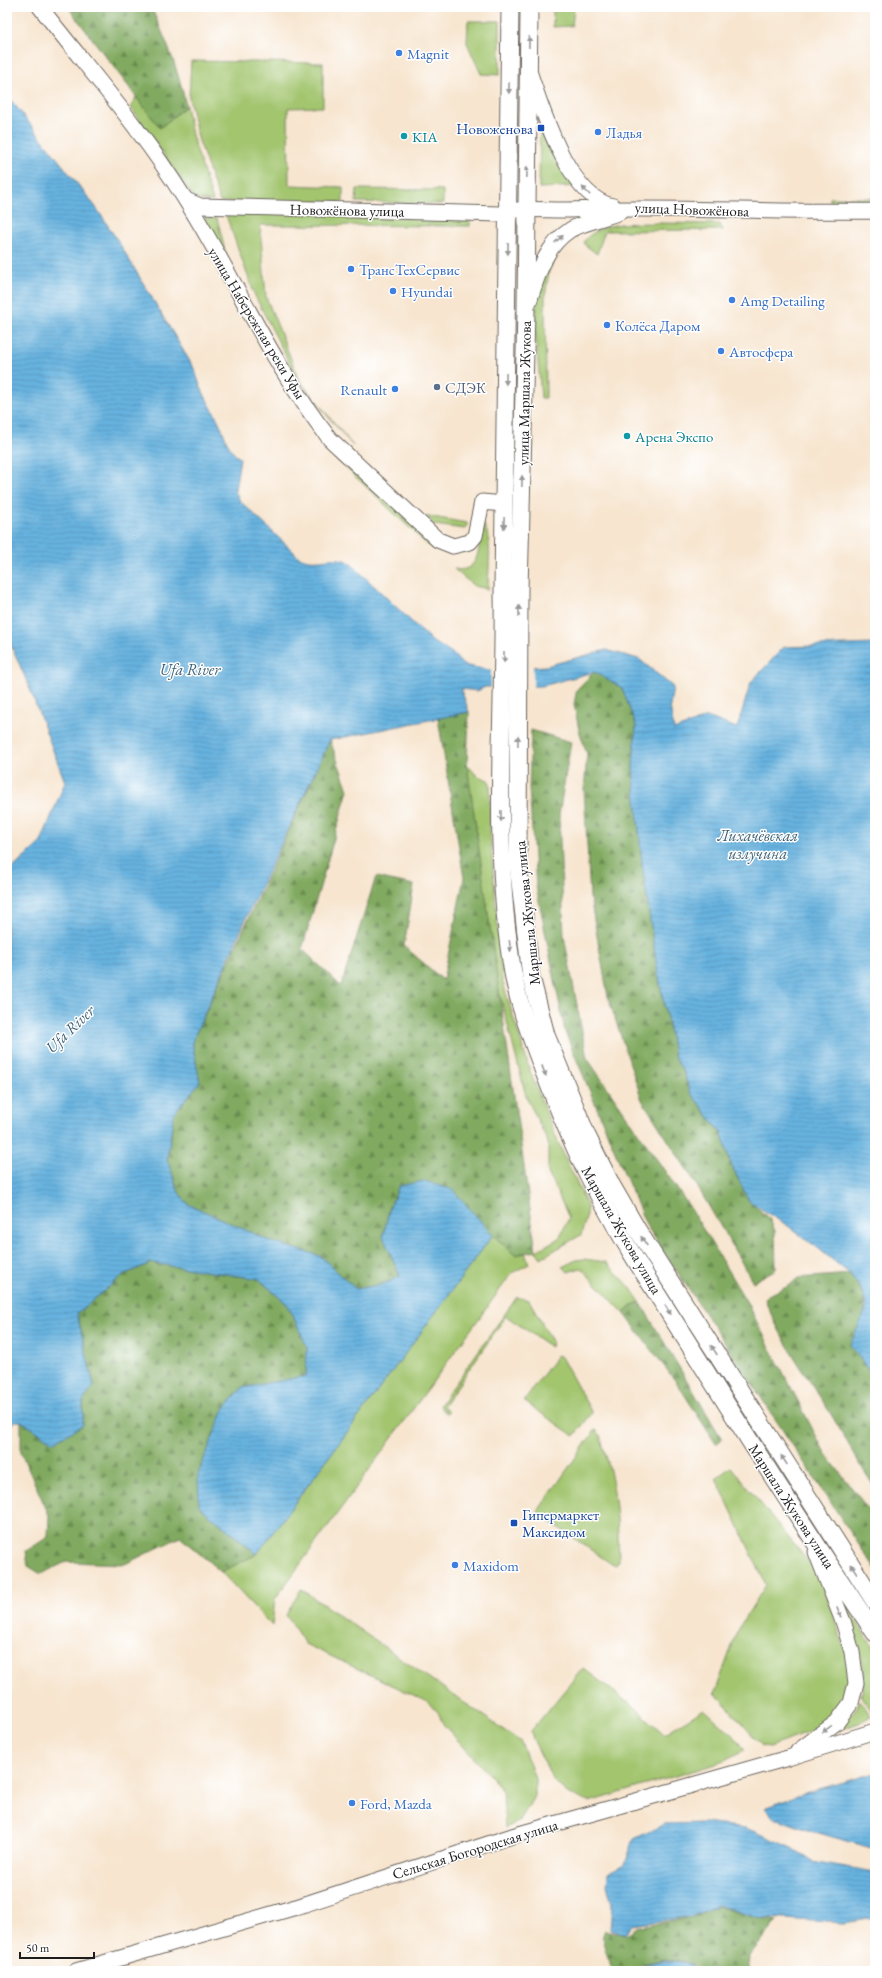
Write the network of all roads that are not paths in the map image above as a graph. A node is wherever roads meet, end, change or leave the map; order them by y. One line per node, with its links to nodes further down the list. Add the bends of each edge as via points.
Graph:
1 (40, 7): 5 (street, улица Набережная реки Уфы, via 158,159)
2 (510, 7): 7 (main road, улица Маршала Жукова, one-way to 7)
3 (529, 7): 4 (main road, улица Маршала Жукова, one-way to 3)
4 (528, 70): 6 (street, one-way to 4, via 611,206 597,201 584,190 557,145); 8 (main road, улица Маршала Жукова, one-way to 4)
5 (186, 200): 7 (street, Новожёнова улица, via 200,206 500,214); 11 (street, улица Набережная реки Уфы, via 279,364 316,421 330,439 392,499 438,540 453,546 470,542 475,536 482,502)
6 (634, 207): 8 (street, улица Новожёнова); 9 (street, улица Новожёнова, via 796,212); 10 (street, one-way to 6, via 542,262 555,242 570,229)
7 (509, 210): 8 (street, улица Новожёнова); 11 (main road, улица Маршала Жукова, one-way to 11)
8 (527, 210): 10 (main road, улица Маршала Жукова)
9 (875, 211)
10 (526, 311): 12 (main road, улица Маршала Жукова, one-way to 10)
11 (504, 504): 12 (main road, улица Маршала Жукова, one-way to 12)
12 (511, 590): 13 (main road, улица Маршала Жукова, one-way to 13, via 504,662); 14 (main road, улица Маршала Жукова, one-way to 12)
13 (501, 778): 15 (main road, Маршала Жукова улица, one-way to 15, via 502,876 514,975 532,1040 561,1116 597,1193 630,1249)
14 (518, 780): 16 (main road, Маршала Жукова улица, one-way to 14, via 637,1229 587,1136 546,1035 531,977 518,864)
15 (810, 1536): 17 (main road, Маршала Жукова улица); 19 (street, one-way to 19, via 844,1624 852,1652 856,1683 851,1703 837,1722)
16 (875, 1602)
17 (875, 1633)
18 (875, 1731): 19 (street, Сельская Богородская улица)
19 (788, 1758): 20 (street, Сельская Богородская улица, via 512,1836 296,1907)
20 (76, 1971)

